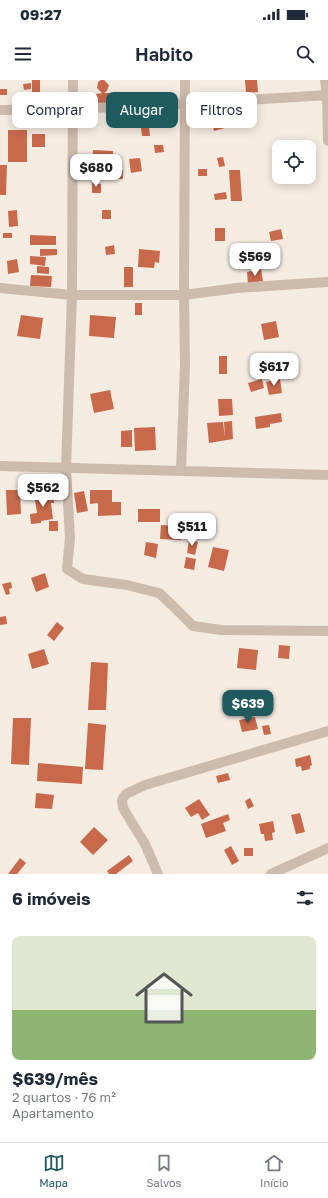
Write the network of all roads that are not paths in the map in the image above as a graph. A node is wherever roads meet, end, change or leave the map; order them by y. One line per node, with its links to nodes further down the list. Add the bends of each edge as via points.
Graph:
1 (73, 80): 4 (street)
2 (185, 80): 6 (street)
3 (325, 80): 5 (street)
4 (73, 92)
5 (327, 95): 6 (street); 11 (street)
6 (184, 105): 7 (street); 15 (street)
7 (98, 108)
8 (0, 110): 9 (street)
9 (12, 110)
10 (72, 128): 14 (street)
11 (328, 141)
12 (328, 282): 15 (street, via 244,287)
13 (0, 288): 14 (street)
14 (72, 295): 15 (street); 17 (street)
15 (184, 295): 18 (street, via 185,365)
16 (0, 466): 17 (street)
17 (66, 468): 18 (street); 20 (street, via 70,538 67,569 83,578 159,593 193,626 221,630)
18 (181, 470): 19 (street)
19 (328, 475)
20 (328, 631)
21 (328, 731): 23 (street, via 145,785 126,794 122,801 123,808 145,844)
22 (328, 848): 24 (street)
23 (158, 874)
24 (271, 874)

